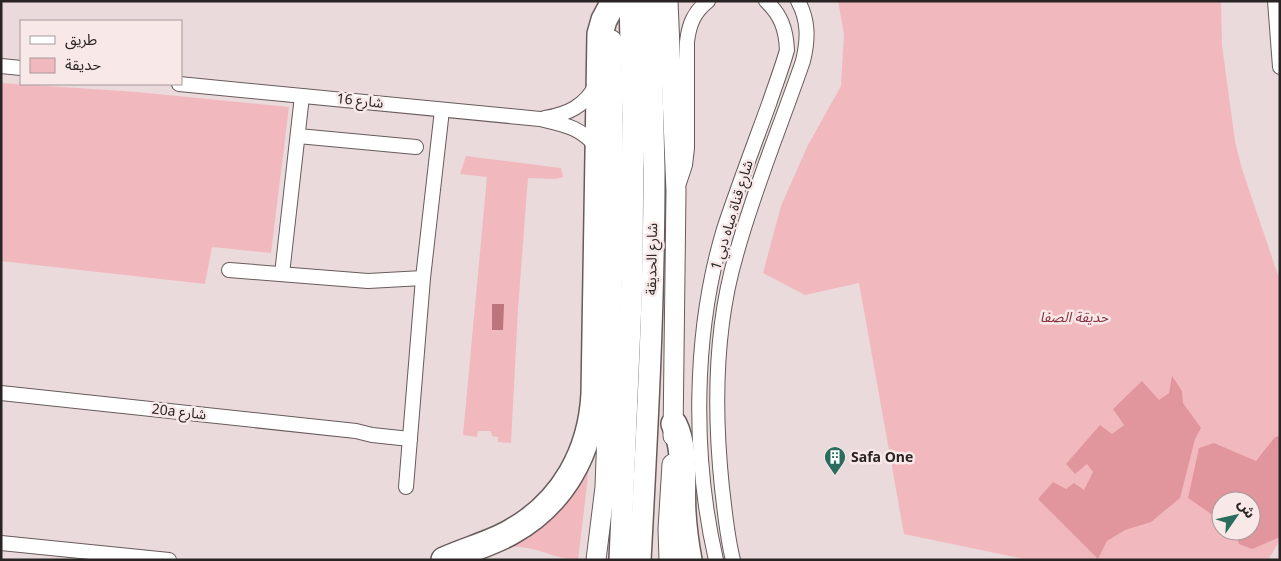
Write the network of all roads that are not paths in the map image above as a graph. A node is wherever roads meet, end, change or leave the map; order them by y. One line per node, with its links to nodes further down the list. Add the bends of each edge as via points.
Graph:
1 (650, 1): 28 (main road, شارع الحديقة, via 653,222 648,386)
2 (668, 1): 20 (main road)
3 (708, 1): 20 (street, via 688,29 686,157)
4 (766, 1): 39 (street, شارع قناة مياه دبي 1, via 782,22 787,50 724,230 703,339 700,382 702,462)
5 (798, 1): 40 (street, شارع قناة مياه دبي 1, via 807,26 803,61 740,238 726,293 721,336 717,377 719,463)
6 (1275, 1): 8 (street)
7 (617, 3): 12 (highway, via 604,20 600,34); 28 (main road, شارع الحديقة, via 633,118 633,224)
8 (1278, 44): 10 (street)
9 (1, 66): 11 (street)
10 (1280, 66)
11 (20, 68)
12 (599, 81): 16 (street, شارع 16, via 576,108); 19 (highway)
13 (182, 84): 14 (street, شارع 16)
14 (302, 96): 15 (street, شارع 16); 17 (street)
15 (442, 110): 16 (street, شارع 16); 23 (street)
16 (540, 119): 19 (street, شارع 16, via 575,128)
17 (298, 136): 18 (street); 22 (street)
18 (416, 147)
19 (599, 150): 31 (highway, via 593,413 584,449 554,497 527,522)
20 (676, 191): 25 (main road)
21 (229, 270): 22 (street)
22 (282, 274): 23 (street, via 368,281 384,286)
23 (422, 284): 26 (street)
24 (1, 393): 26 (street, 20a شارع, via 372,435)
25 (674, 424): 37 (main road); 38 (highway, via 681,447 683,514)
26 (410, 433): 27 (street)
27 (406, 487)
28 (623, 514): 34 (main road); 35 (main road); 36 (main road)
29 (1, 543): 30 (street)
30 (169, 560)
31 (444, 560)
32 (479, 560): 33 (highway)
33 (490, 560)
34 (596, 560)
35 (620, 560)
36 (640, 560)
37 (669, 560)
38 (689, 560)
39 (716, 560)
40 (733, 560)

